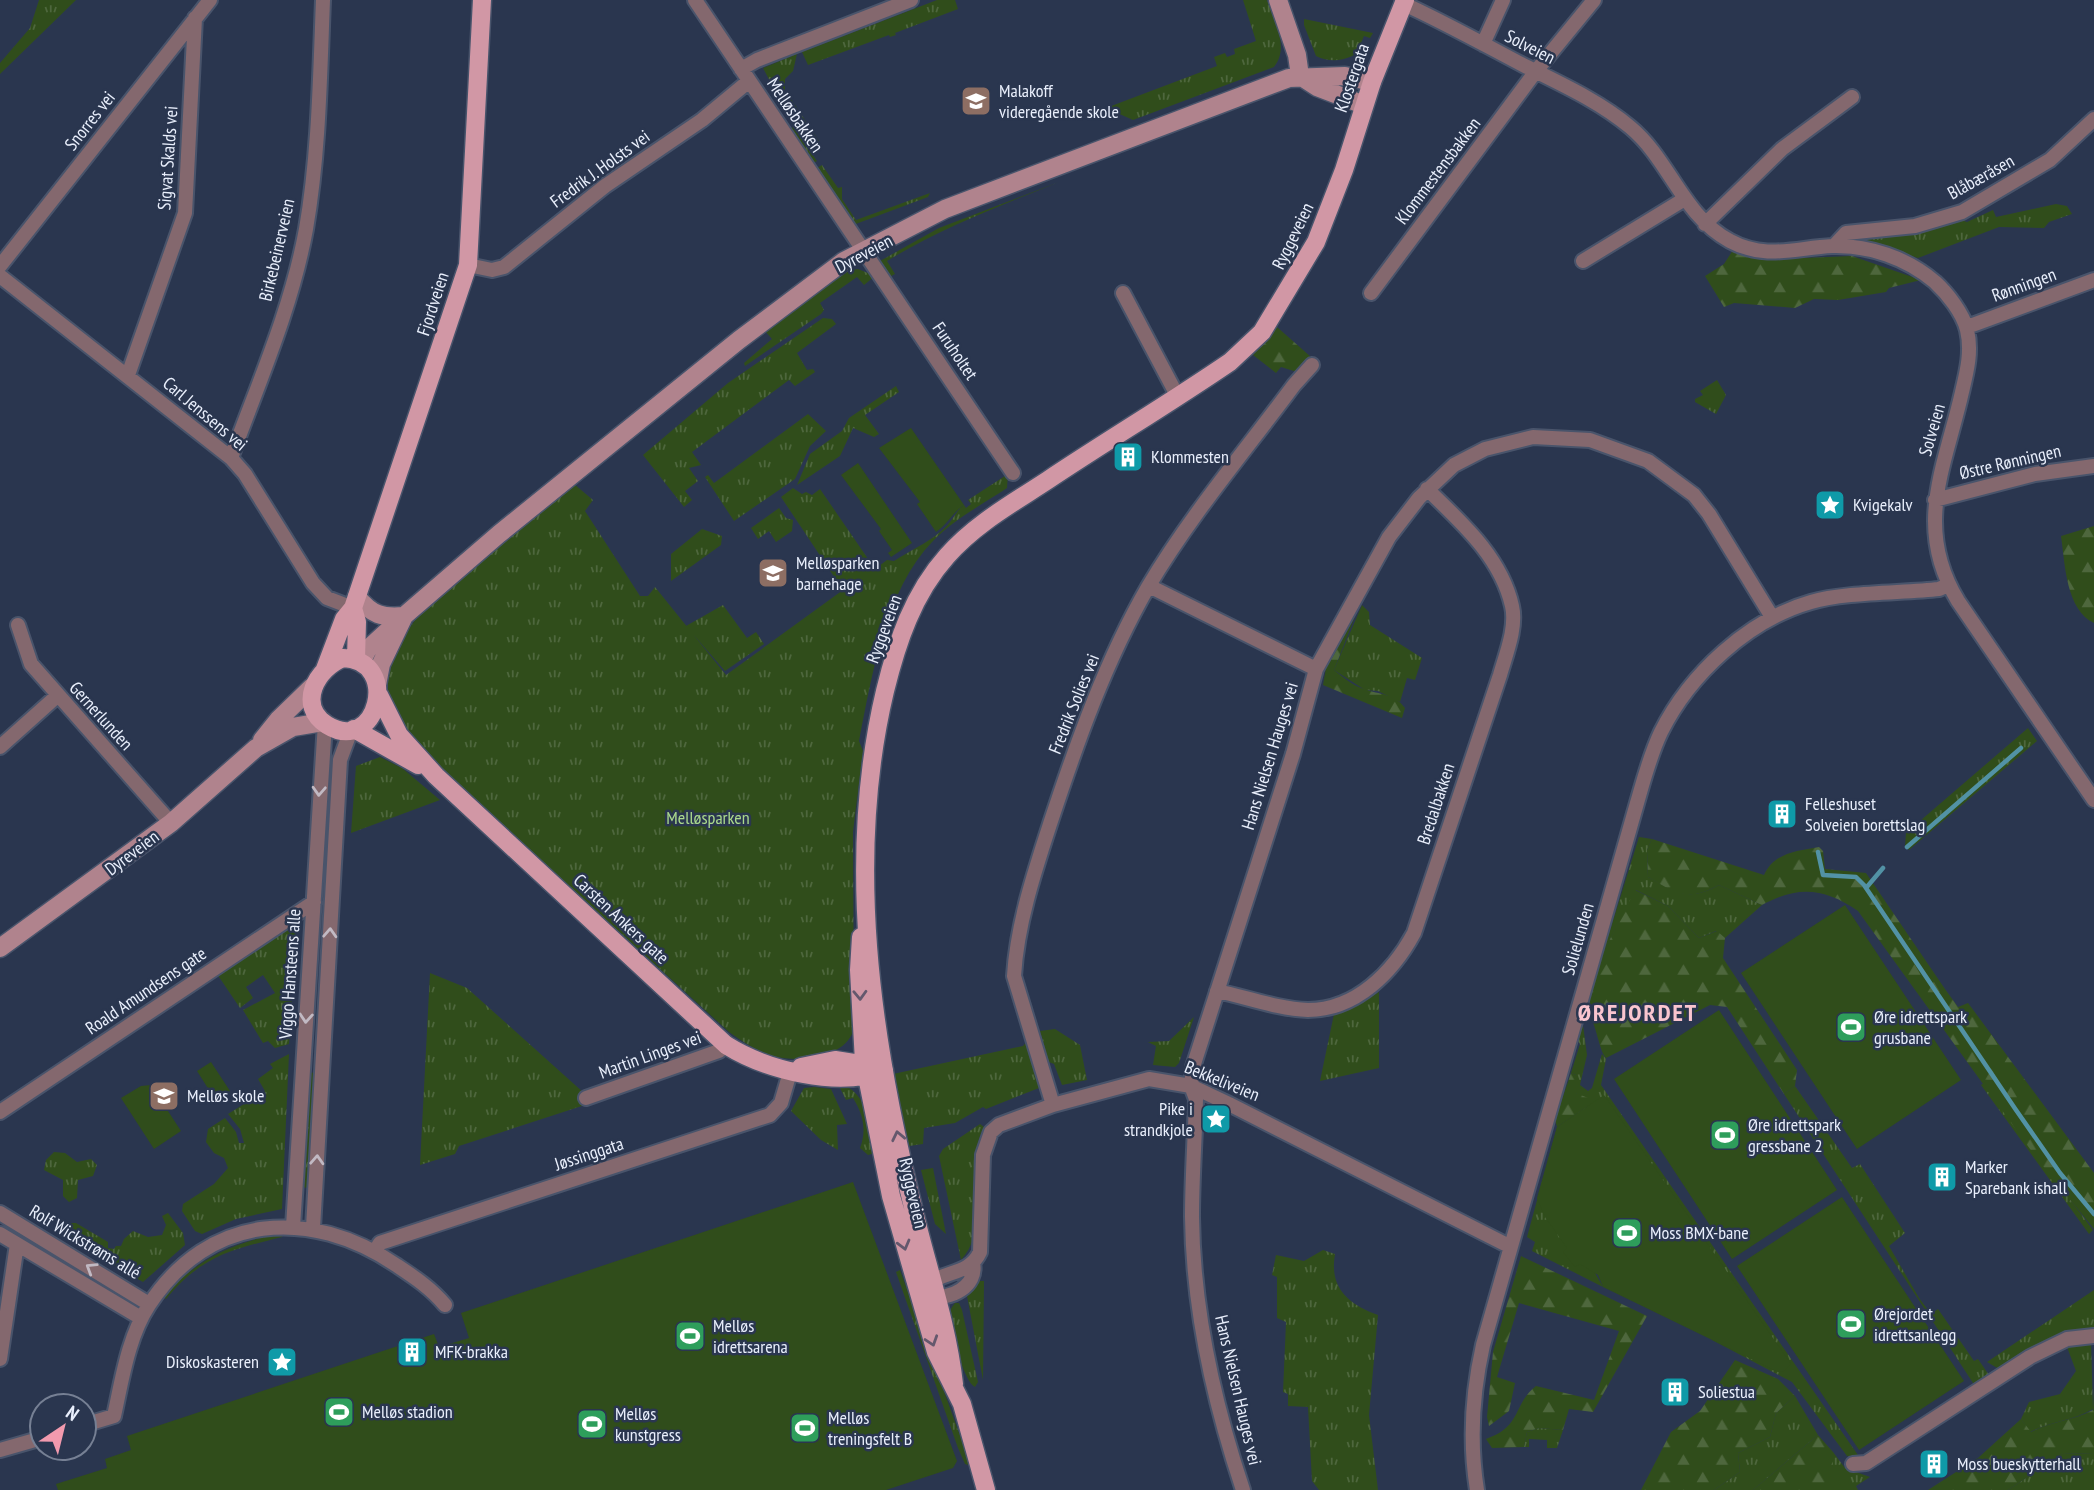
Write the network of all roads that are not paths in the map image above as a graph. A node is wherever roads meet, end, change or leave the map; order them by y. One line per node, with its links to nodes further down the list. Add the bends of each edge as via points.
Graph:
1 (210, 0): 10 (street, Snorres vei)
2 (323, 0): 35 (street, Birkebeinerveien, via 316,153 305,231 283,312)
3 (482, 0): 25 (main road, Fjordveien)
4 (695, 0): 13 (street, Melløsbakken)
5 (911, 0): 13 (street, Fredrik J. Holsts vei, via 757,60)
6 (1278, 0): 14 (street)
7 (1503, 0): 11 (street)
8 (1594, 0): 12 (street, Klommestensbakken)
9 (1404, 1): 11 (street, Solveien); 15 (main road, Klostergata)
10 (195, 18): 26 (street, Snorres vei); 33 (street, Sigvat Skalds vei, via 186,213)
11 (1483, 44): 12 (street, Solveien)
12 (1536, 71): 20 (street, Solveien, via 1603,107 1631,128 1654,151); 30 (street, Klommestensbakken)
13 (745, 75): 23 (street, Melløsbakken); 25 (street, Fredrik J. Holsts vei, via 702,120 605,186 504,267 492,270)
14 (1300, 76): 15 (street, Dyreveien, via 1345,76); 17 (street); 23 (street, Dyreveien, via 952,207)
15 (1372, 82): 17 (main road, Klostergata)
16 (1852, 97): 21 (street, via 1782,149)
17 (1364, 105): 19 (main road, Klostergata)
18 (2094, 119): 22 (street, Blåbæråsen, via 2050,160 1962,212 1915,226 1846,233)
19 (1344, 170): 34 (main road, Ryggeveien, via 1316,242 1262,332 1230,362)
20 (1683, 200): 21 (street, Solveien); 24 (street)
21 (1705, 224): 22 (street, Solveien, via 1754,251 1782,254)
22 (1834, 246): 31 (street, Solveien, via 1885,254 1916,268 1941,288)
23 (864, 251): 37 (street, Furuholtet); 43 (street, Dyreveien, via 739,340)
24 (1583, 261)
25 (468, 265): 42 (main road, Fjordveien)
26 (0, 266)
27 (0, 275): 33 (street, Carl Jenssens vei)
28 (2094, 280): 31 (street, Rønningen)
29 (1123, 293): 34 (street)
30 (1371, 293)
31 (1967, 327): 39 (street, Solveien, via 1969,362)
32 (1312, 365): 41 (street, Fredrik Solies vei)
33 (128, 375): 35 (street, Carl Jenssens vei)
34 (1178, 397): 59 (main road, Ryggeveien, via 976,528 922,589 900,637 873,743)
35 (231, 458): 42 (street, Carl Jenssens vei, via 313,583 327,598)
36 (2094, 466): 39 (street, Østre Rønningen, via 2035,474)
37 (1013, 473)
38 (1427, 489): 44 (street, Hans Nielsen Hauges vei, via 1454,465 1485,449 1533,437 1590,440 1648,461 1694,495); 48 (street, Hans Nielsen Hauges vei, via 1389,537); 62 (street, Bredalbakken, via 1476,538 1497,569 1513,607 1500,674 1414,933 1376,983 1330,1006 1306,1010)
39 (1935, 500): 40 (street, Solveien, via 1935,532)
40 (1948, 585): 44 (street, Solielunden, via 1819,600); 57 (street, Solveien)
41 (1149, 586): 48 (street); 69 (street, Fredrik Solies vei, via 1104,678 1063,783 1015,954 1014,976)
42 (355, 602): 43 (street, via 386,618); 46 (main road, Fjordveien); 47 (main road, Fjordveien)
43 (404, 617): 46 (street, Dyreveien); 50 (street, Dyreveien, via 381,664)
44 (1772, 617): 76 (street, Solielunden, via 1700,676 1660,736)
45 (18, 625): 51 (street, Gernerlunden, via 31,664)
46 (358, 660): 47 (main road, via 343,658); 50 (main road)
47 (325, 669): 49 (main road)
48 (1316, 669): 62 (street, Hans Nielsen Hauges vei)
49 (312, 687): 52 (main road, via 315,712); 55 (street, Dyreveien)
50 (378, 690): 53 (main road, via 372,716); 56 (main road, Carsten Ankers gate, via 399,735)
51 (57, 696): 54 (street); 58 (street, Gernerlunden)
52 (324, 722): 53 (main road, via 333,728); 55 (street, Dyreveien, via 293,727); 60 (street, Viggo Hansteens alle, one-way to 60)
53 (353, 729): 56 (main road, Carsten Ankers gate); 73 (street, Viggo Hansteens alle, one-way to 53, via 340,760)
54 (0, 747)
55 (256, 748): 58 (street, Dyreveien)
56 (436, 776): 63 (main road, Carsten Ankers gate)
57 (2094, 800)
58 (172, 822): 61 (street, Dyreveien)
59 (864, 878): 65 (main road, Ryggeveien, one-way to 65, via 859,970); 66 (main road, Ryggeveien)
60 (313, 902): 70 (street, Roald Amundsens gate); 72 (street, Viggo Hansteens alle, one-way to 72)
61 (0, 948)
62 (1217, 991): 67 (street, Hans Nielsen Hauges vei)
63 (726, 1045): 64 (main road, Carsten Ankers gate, via 754,1060); 68 (street, Martin Linges vei)
64 (791, 1069): 65 (main road, Carsten Ankers gate, via 835,1060); 77 (street, Jøssinggata, via 781,1103 770,1115 380,1243)
65 (865, 1070): 66 (main road, Carsten Ankers gate); 80 (main road, Ryggeveien, one-way to 80, via 891,1196)
66 (884, 1070): 79 (main road, Ryggeveien, one-way to 66)
67 (1191, 1086): 69 (street, Bekkeliveien, via 1140,1079); 76 (street, Bekkeliveien); 93 (street, Hans Nielsen Hauges vei, via 1196,1099 1192,1219 1198,1290 1211,1374)
68 (586, 1098)
69 (1053, 1105): 78 (street, Bekkeliveien, via 990,1132 983,1156 982,1240)
70 (0, 1112)
71 (0, 1213): 82 (street, Rolf Wickstrøms allé, one-way to 71)
72 (293, 1227): 73 (street); 82 (street, via 270,1227 219,1241 191,1259)
73 (313, 1228): 77 (street)
74 (0, 1234): 75 (street, Rolf Wickstrøms allé)
75 (16, 1244): 84 (street, Rolf Wickstrøms allé); 86 (street)
76 (1509, 1246): 94 (street, Solielunden, via 1476,1381 1471,1435)
77 (375, 1251): 83 (street, via 430,1288)
78 (973, 1262): 79 (street, via 958,1273); 81 (street, Bekkeliveien, via 973,1277 962,1290)
79 (933, 1280): 80 (street); 81 (main road, Ryggeveien)
80 (918, 1294): 81 (street); 87 (main road, Ryggeveien, one-way to 87, via 936,1352)
81 (938, 1298): 87 (main road, Ryggeveien)
82 (149, 1304): 84 (street)
83 (445, 1305)
84 (141, 1318): 88 (street, via 114,1416)
85 (2094, 1336): 91 (street, via 2067,1339 2030,1357 1866,1463)
86 (0, 1359)
87 (954, 1384): 92 (main road, Ryggeveien)
88 (98, 1421)
89 (28, 1442): 90 (street)
90 (0, 1450)
91 (1853, 1464)
92 (986, 1490)
93 (1242, 1490)
94 (1477, 1490)

